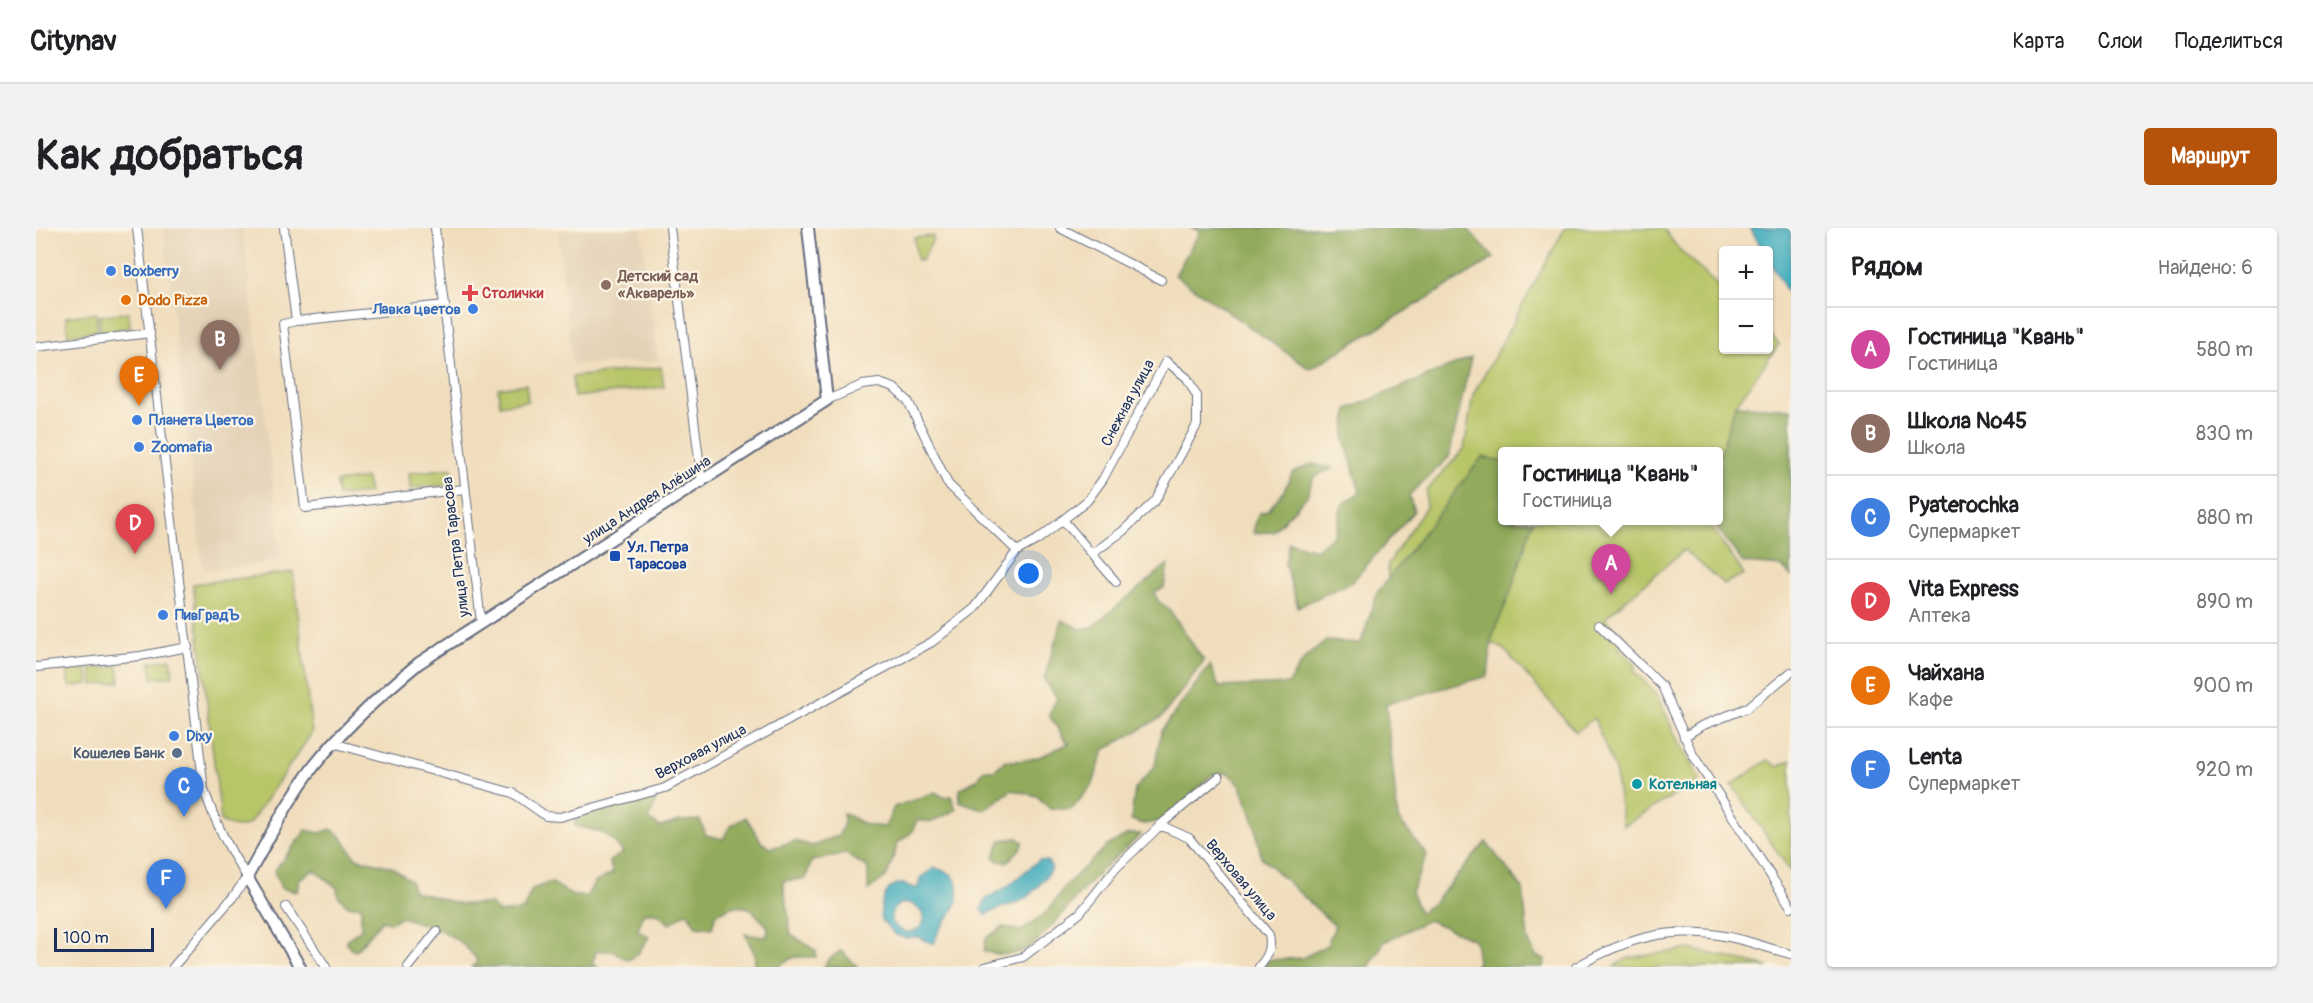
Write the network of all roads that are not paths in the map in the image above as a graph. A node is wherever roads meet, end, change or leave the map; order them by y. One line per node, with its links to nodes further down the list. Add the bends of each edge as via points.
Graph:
1 (137, 228): 10 (street)
2 (284, 228): 9 (street)
3 (435, 228): 8 (street, улица Петра Тарасова)
4 (669, 228): 13 (street)
5 (808, 228): 12 (street)
6 (1060, 228): 7 (street)
7 (1161, 280)
8 (445, 305): 9 (street); 14 (street, улица Петра Тарасова)
9 (296, 321): 14 (street, via 283,324 305,508)
10 (150, 333): 11 (street); 21 (street)
11 (36, 347)
12 (827, 400): 13 (street, улица Андрея Алёшина); 16 (street, via 862,384 879,383 894,388 908,401 948,484)
13 (702, 483): 19 (street, улица Андрея Алёшина)
14 (464, 489): 19 (street, улица Петра Тарасова)
15 (1063, 520): 16 (street, Снежная улица); 17 (street); 17 (street, Снежная улица, via 1087,501 1103,479 1166,361 1178,369 1197,396 1197,425 1155,501)
16 (1017, 551): 25 (street, Верховая улица, via 975,608 932,642 664,788 560,816 546,816 513,793)
17 (1092, 554): 18 (street)
18 (1116, 582)
19 (481, 622): 25 (street, улица Петра Тарасова, via 391,685)
20 (1599, 625): 24 (street, via 1662,686)
21 (188, 647): 22 (street); 28 (street, via 204,790 226,845)
22 (36, 667)
23 (1791, 672): 24 (street, via 1748,708 1701,726)
24 (1684, 737): 30 (street)
25 (333, 743): 28 (street, улица Петра Тарасова, via 312,769)
26 (1219, 777): 27 (street)
27 (1161, 825): 37 (street, via 1116,868 1080,913 1023,957); 38 (street, Верховая улица, via 1189,838 1269,935 1269,955)
28 (247, 877): 33 (street); 34 (street)
29 (286, 907): 35 (street)
30 (1791, 907)
31 (436, 931): 36 (street)
32 (1791, 954): 39 (street, via 1732,938 1685,932 1642,937)
33 (173, 967)
34 (300, 967)
35 (326, 967)
36 (408, 967)
37 (985, 967)
38 (1259, 967)
39 (1576, 967)

